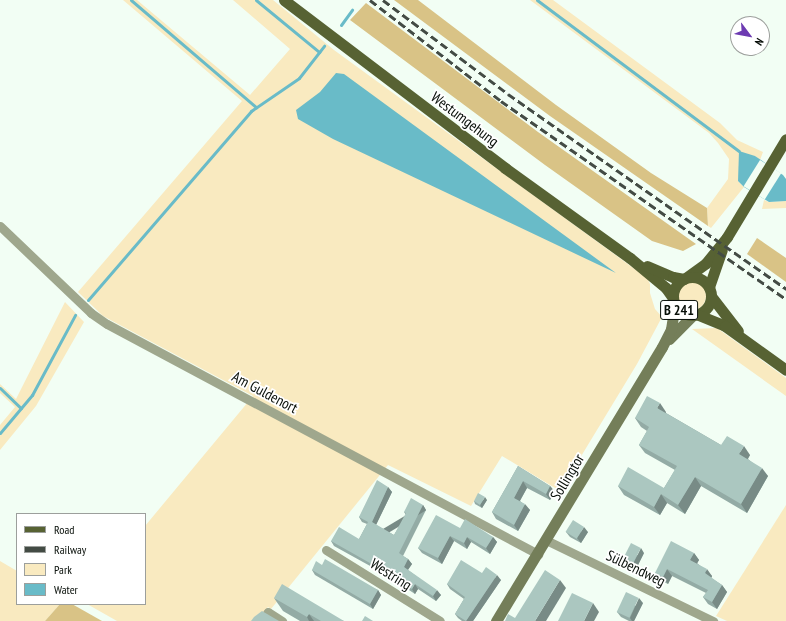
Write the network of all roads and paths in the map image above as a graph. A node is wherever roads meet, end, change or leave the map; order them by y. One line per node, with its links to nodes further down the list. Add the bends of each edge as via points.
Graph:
1 (284, 0): 5 (main road, Westumgehung, via 505,168)
2 (786, 139): 4 (main road, B 241)
3 (0, 226): 15 (street, Am Guldenort, via 91,313 107,324)
4 (727, 237): 6 (main road, B 241, via 706,263); 7 (main road, B 241)
5 (630, 258): 6 (main road, Westumgehung, via 659,272); 8 (main road, Westumgehung, via 666,288)
6 (685, 278): 7 (main road, B 241, via 699,278); 8 (main road, B 241, via 675,287)
7 (710, 291): 9 (main road, B 241, via 707,308); 10 (main road, B 241)
8 (674, 301): 9 (main road, B 241, via 682,312); 11 (main road, Sollingtor / B 241, via 671,330)
9 (694, 315): 10 (main road, B 241, via 725,326); 11 (main road, Sollingtor / B 241)
10 (745, 339): 12 (main road, B 241)
11 (662, 347): 13 (main road, Sollingtor / B 241)
12 (786, 370)
13 (546, 540): 15 (main road, Sollingtor / B 241); 20 (street, Sülbendweg)
14 (326, 550): 18 (street, Westring)
15 (538, 554): 19 (main road, Sollingtor / B 241)
16 (261, 621): 17 (street, via 268,612)
17 (282, 621)
18 (440, 621)
19 (496, 621)
20 (713, 621)

